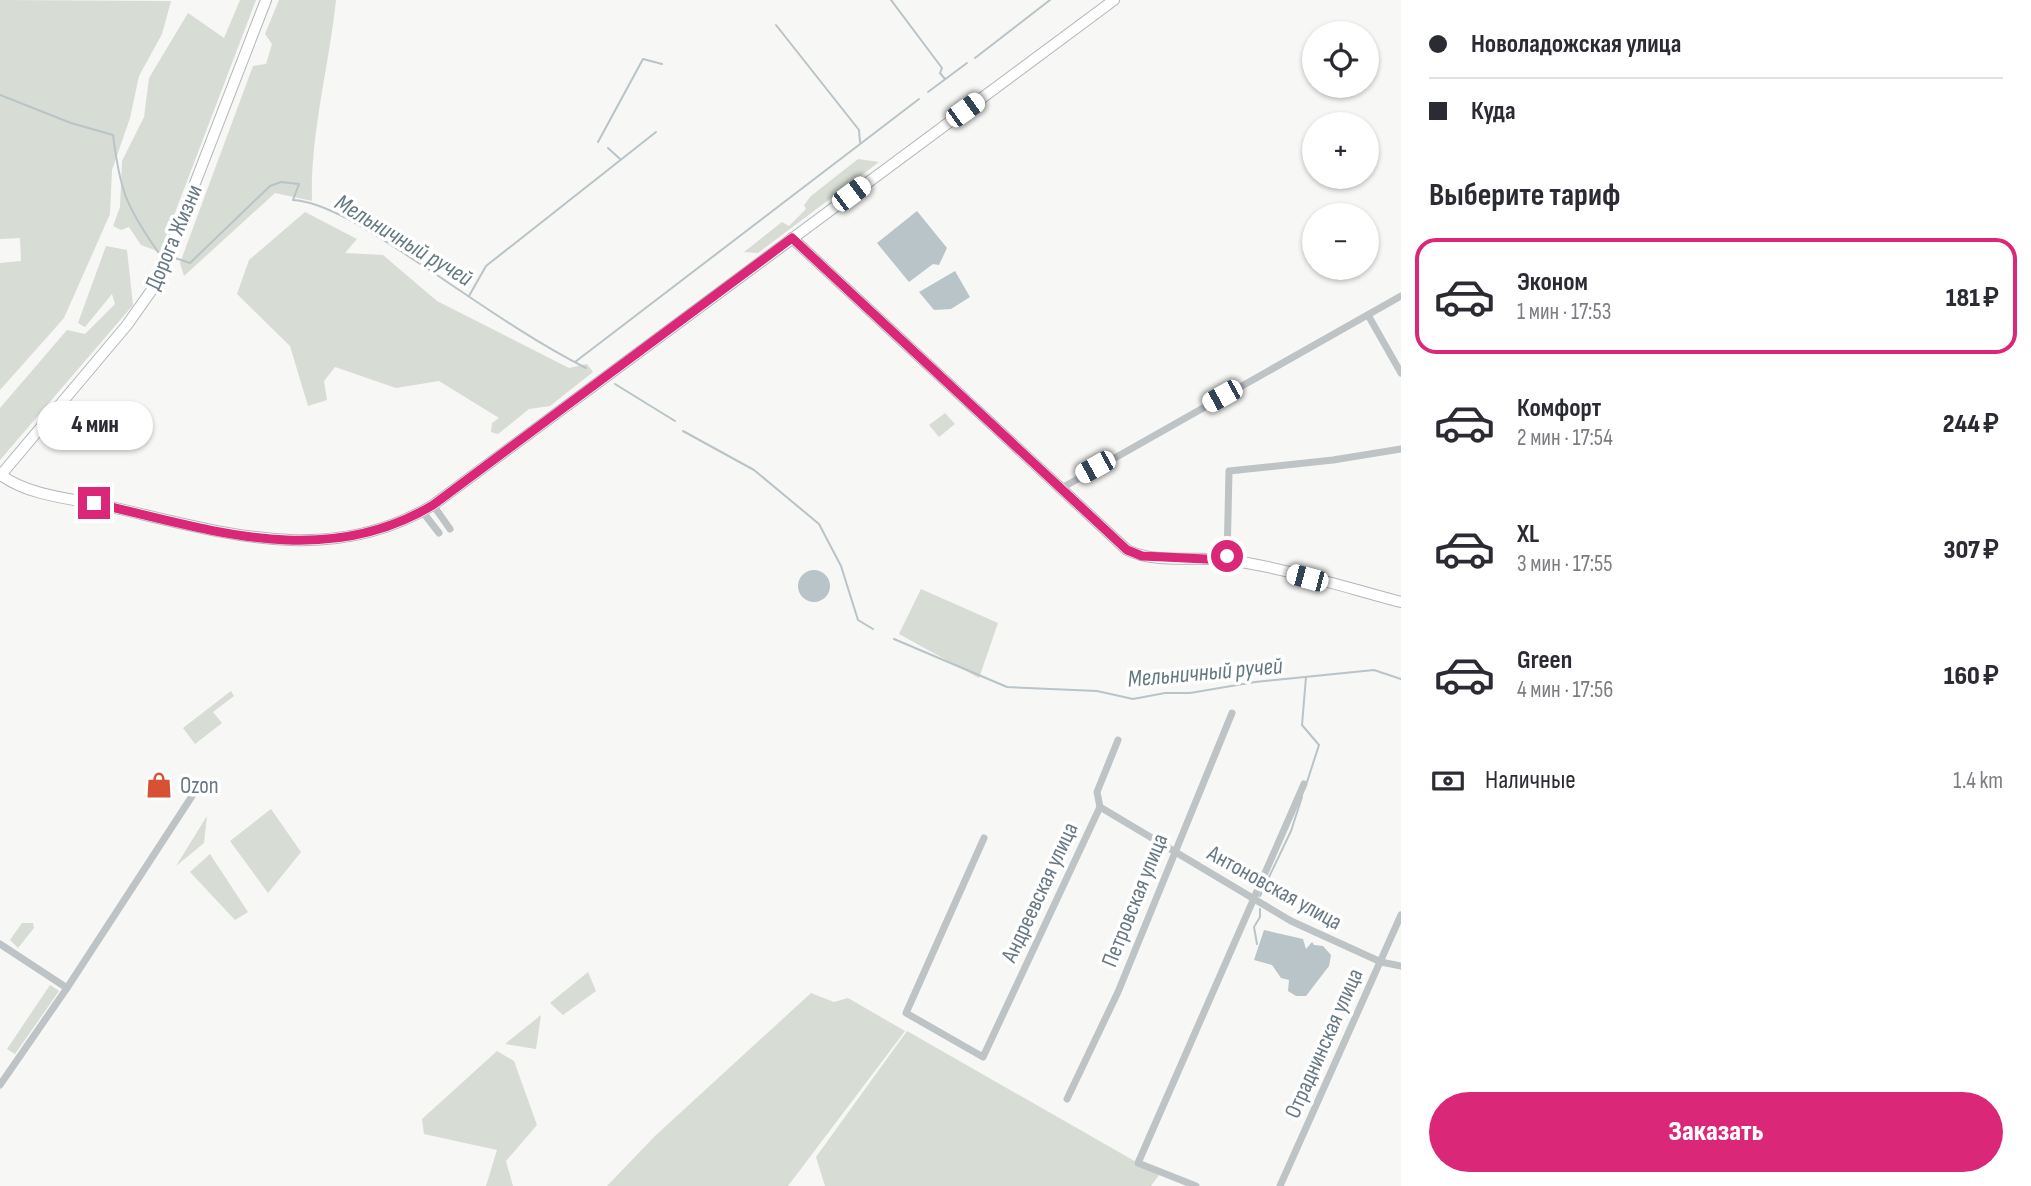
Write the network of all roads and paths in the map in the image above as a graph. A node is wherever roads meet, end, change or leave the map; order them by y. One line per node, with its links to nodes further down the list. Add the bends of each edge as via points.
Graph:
1 (266, 0): 8 (main road, Дорога Жизни, via 156,284)
2 (1114, 0): 3 (main road)
3 (792, 238): 9 (main road); 10 (main road)
4 (1401, 296): 5 (street)
5 (1368, 314): 6 (street); 9 (street)
6 (1401, 373)
7 (1401, 449): 14 (street, via 1230,471)
8 (0, 476): 11 (main road, via 19,486 278,541 348,537)
9 (1060, 489): 14 (main road, via 1134,554)
10 (433, 505): 11 (main road); 12 (street)
11 (422, 511): 13 (street)
12 (450, 529)
13 (439, 533)
14 (1227, 560): 15 (main road)
15 (1401, 602)
16 (1232, 713): 22 (street, Петровская улица)
17 (1118, 740): 20 (street, Андреевская улица, via 1097,792)
18 (1304, 784): 23 (street)
19 (196, 790): 28 (street)
20 (1100, 807): 21 (street, Андреевская улица, via 983,1057 906,1013); 22 (street, Антоновская улица)
21 (984, 838)
22 (1174, 854): 23 (street, Антоновская улица); 30 (street, Петровская улица, via 1118,992)
23 (1254, 899): 26 (street, Антоновская улица, via 1327,940); 31 (street, via 1138,1163)
24 (1401, 915): 26 (street, Отраднинская улица)
25 (0, 944): 28 (street)
26 (1381, 962): 27 (street, Антоновская улица); 32 (street, Отраднинская улица)
27 (1401, 966)
28 (67, 988): 29 (street)
29 (0, 1085)
30 (1067, 1099)
31 (1196, 1186)
32 (1280, 1186)

